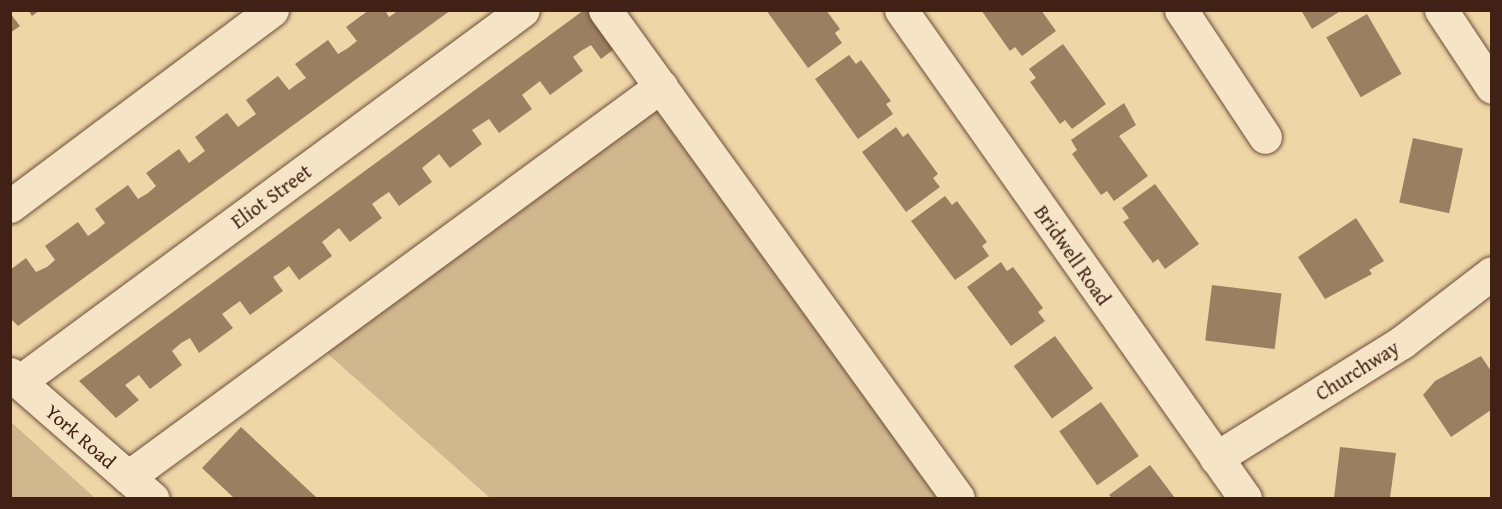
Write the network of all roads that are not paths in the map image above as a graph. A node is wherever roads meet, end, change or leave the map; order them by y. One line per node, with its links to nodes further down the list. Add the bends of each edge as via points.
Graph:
1 (272, 10): 10 (street)
2 (523, 10): 12 (street, Eliot Street)
3 (605, 10): 7 (street)
4 (901, 10): 13 (street, Bridwell Road)
5 (1181, 10): 9 (street)
6 (1441, 10): 8 (street)
7 (661, 86): 14 (street); 16 (street)
8 (1491, 87)
9 (1265, 137)
10 (10, 206)
11 (1491, 273): 13 (street, Churchway, via 1402,342)
12 (15, 378): 14 (street, York Road)
13 (1216, 458): 17 (street, Bridwell Road)
14 (128, 477): 15 (street, York Road)
15 (152, 498)
16 (958, 498)
17 (1245, 498)

